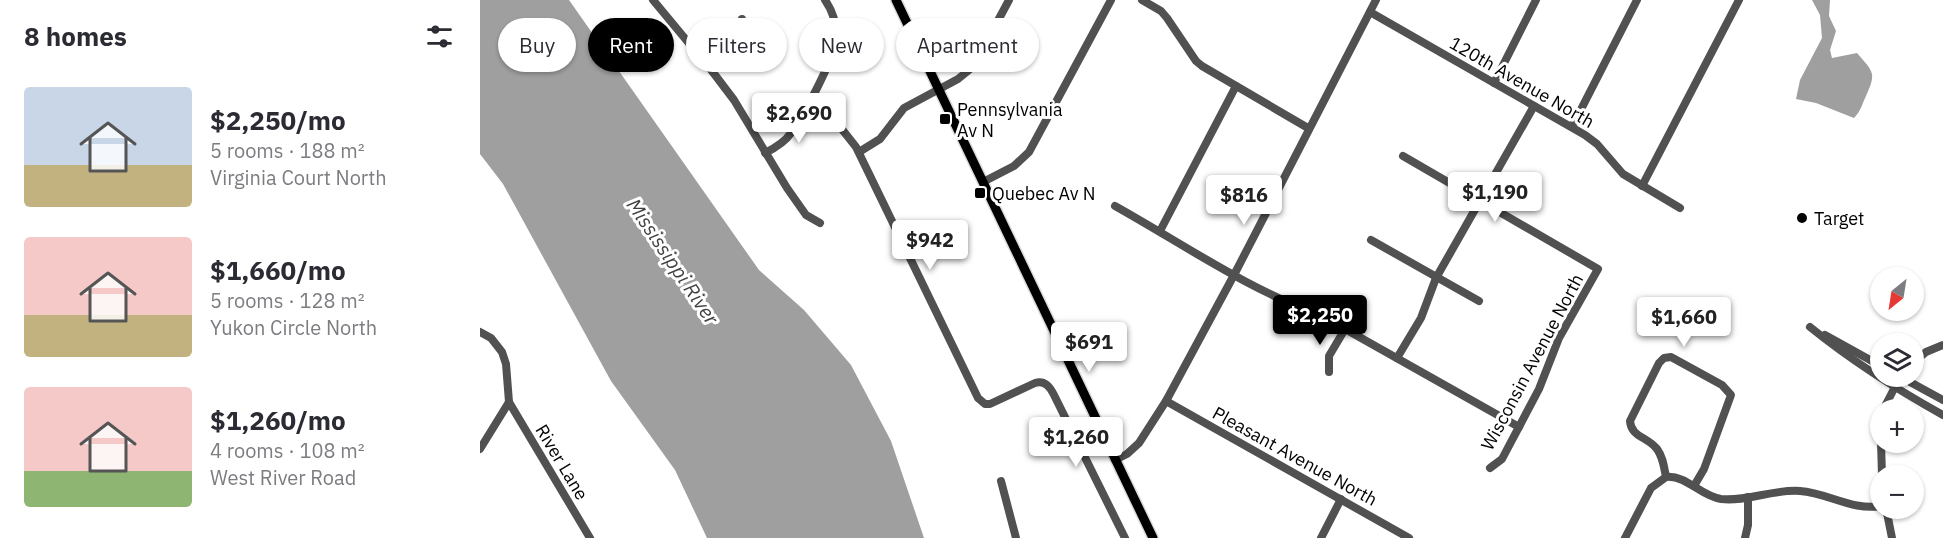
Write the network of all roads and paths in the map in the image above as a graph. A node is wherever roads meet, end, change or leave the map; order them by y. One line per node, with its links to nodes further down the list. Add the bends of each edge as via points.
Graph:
1 (653, 0): 12 (street)
2 (825, 0): 18 (street, via 837,37 830,62)
3 (896, 0): 16 (main road)
4 (1009, 0): 16 (street, via 975,62 958,79)
5 (1111, 0): 24 (street, via 1029,152 1014,166)
6 (1142, 0): 15 (street, via 1161,11 1196,61)
7 (1376, 0): 11 (street)
8 (1536, 0): 14 (street)
9 (1637, 0): 19 (street)
10 (1739, 0): 25 (street)
11 (1370, 12): 14 (street, 120th Avenue North); 20 (street)
12 (686, 40)
13 (713, 72): 22 (street)
14 (1494, 83): 17 (street, 120th Avenue North)
15 (1236, 86): 20 (street); 30 (street)
16 (938, 90): 21 (street, via 904,108 880,139); 24 (main road)
17 (1534, 106): 19 (street, 120th Avenue North); 26 (street)
18 (806, 108): 21 (street, via 841,128); 22 (street, via 785,140)
19 (1572, 127): 25 (street, 120th Avenue North, via 1591,139 1615,167)
20 (1308, 128): 32 (street)
21 (858, 152): 63 (street, via 974,392 985,404 1039,382 1047,384)
22 (765, 153): 29 (street, via 806,215)
23 (1404, 156): 26 (street)
24 (983, 182): 52 (main road)
25 (1642, 186): 28 (street, 120th Avenue North)
26 (1481, 200): 33 (street); 50 (street, Wisconsin Avenue North, via 1598,269 1559,338)
27 (1115, 206): 30 (street)
28 (1680, 208)
29 (820, 223)
30 (1160, 231): 32 (street)
31 (1371, 240): 33 (street)
32 (1234, 275): 35 (street); 47 (street)
33 (1436, 278): 34 (street); 39 (street, via 1421,318)
34 (1479, 301)
35 (1344, 329): 39 (street); 42 (street, via 1329,356)
36 (480, 332): 48 (street, via 495,342 504,357)
37 (1943, 345): 38 (street)
38 (1924, 354)
39 (1397, 358): 50 (street)
40 (1870, 360): 41 (street, via 1810,327)
41 (1870, 371)
42 (1329, 372)
43 (1919, 387): 46 (street)
44 (1895, 388): 45 (street); 49 (street)
45 (1889, 399)
46 (1943, 400)
47 (1166, 401): 52 (street, via 1139,443); 58 (street, Pleasant Avenue North)
48 (508, 402): 51 (street); 61 (street, River Lane)
49 (1943, 415)
50 (1519, 427): 53 (street, Wisconsin Avenue North, via 1502,459)
51 (480, 449)
52 (1115, 460): 64 (main road)
53 (1490, 468)
54 (1665, 477): 56 (street, via 1682,479); 56 (street, via 1657,448 1633,431 1630,421 1659,363 1671,357 1722,385 1731,395); 67 (street, via 1651,488)
55 (1002, 481): 62 (street)
56 (1694, 486): 57 (street, via 1721,499)
57 (1748, 497): 59 (street, via 1796,491); 68 (street)
58 (1341, 500): 65 (street); 66 (street, Pleasant Avenue North)
59 (1870, 508)
60 (1888, 519): 69 (street)
61 (590, 538)
62 (1016, 538)
63 (1125, 538)
64 (1153, 538)
65 (1321, 538)
66 (1409, 538)
67 (1625, 538)
68 (1745, 538)
69 (1892, 538)

